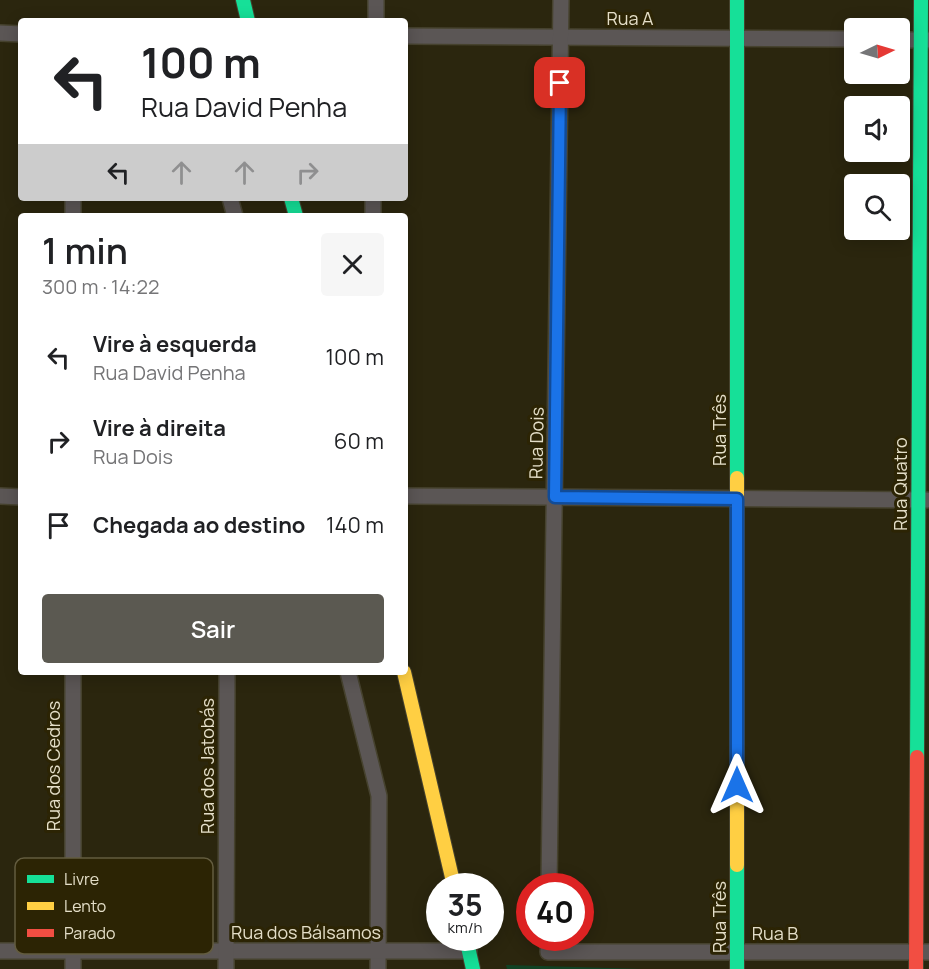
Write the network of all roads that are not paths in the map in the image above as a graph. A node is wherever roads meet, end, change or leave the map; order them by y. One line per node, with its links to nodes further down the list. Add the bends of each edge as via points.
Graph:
1 (243, 0): 6 (street)
2 (376, 0): 7 (street)
3 (561, 0): 11 (street, Rua Dois)
4 (737, 0): 12 (street, Rua Três)
5 (921, 0): 14 (street, Rua Quatro)
6 (247, 18)
7 (376, 18)
8 (0, 33): 9 (street)
9 (18, 34)
10 (408, 36): 11 (street, Rua A)
11 (560, 37): 12 (street, Rua A); 18 (street, Rua Dois)
12 (737, 38): 13 (street, Rua A); 19 (street, Rua Três)
13 (844, 39)
14 (925, 40): 20 (street, Rua Quatro)
15 (408, 494): 18 (street)
16 (0, 496): 17 (street)
17 (18, 497)
18 (555, 497): 19 (street); 27 (street, Rua Dois)
19 (737, 499): 20 (street); 34 (street, Rua Três)
20 (923, 500): 35 (street, Rua Quatro)
21 (73, 675): 25 (street, Rua dos Cedros)
22 (227, 675): 32 (street, Rua dos Jatobás)
23 (349, 675): 33 (street, via 380,796)
24 (405, 675): 26 (street)
25 (73, 858)
26 (451, 873)
27 (549, 873)
28 (594, 947): 34 (street, Rua B)
29 (426, 948): 33 (street, Rua dos Bálsamos)
30 (469, 951): 38 (street)
31 (213, 952): 32 (street, Rua dos Bálsamos)
32 (226, 952): 33 (street, Rua dos Bálsamos); 36 (street, Rua dos Jatobás)
33 (378, 952): 37 (street)
34 (737, 952): 35 (street, Rua B); 39 (street, Rua Três)
35 (922, 952): 40 (street, Rua Quatro)
36 (226, 969)
37 (378, 969)
38 (473, 969)
39 (737, 969)
40 (916, 969)

